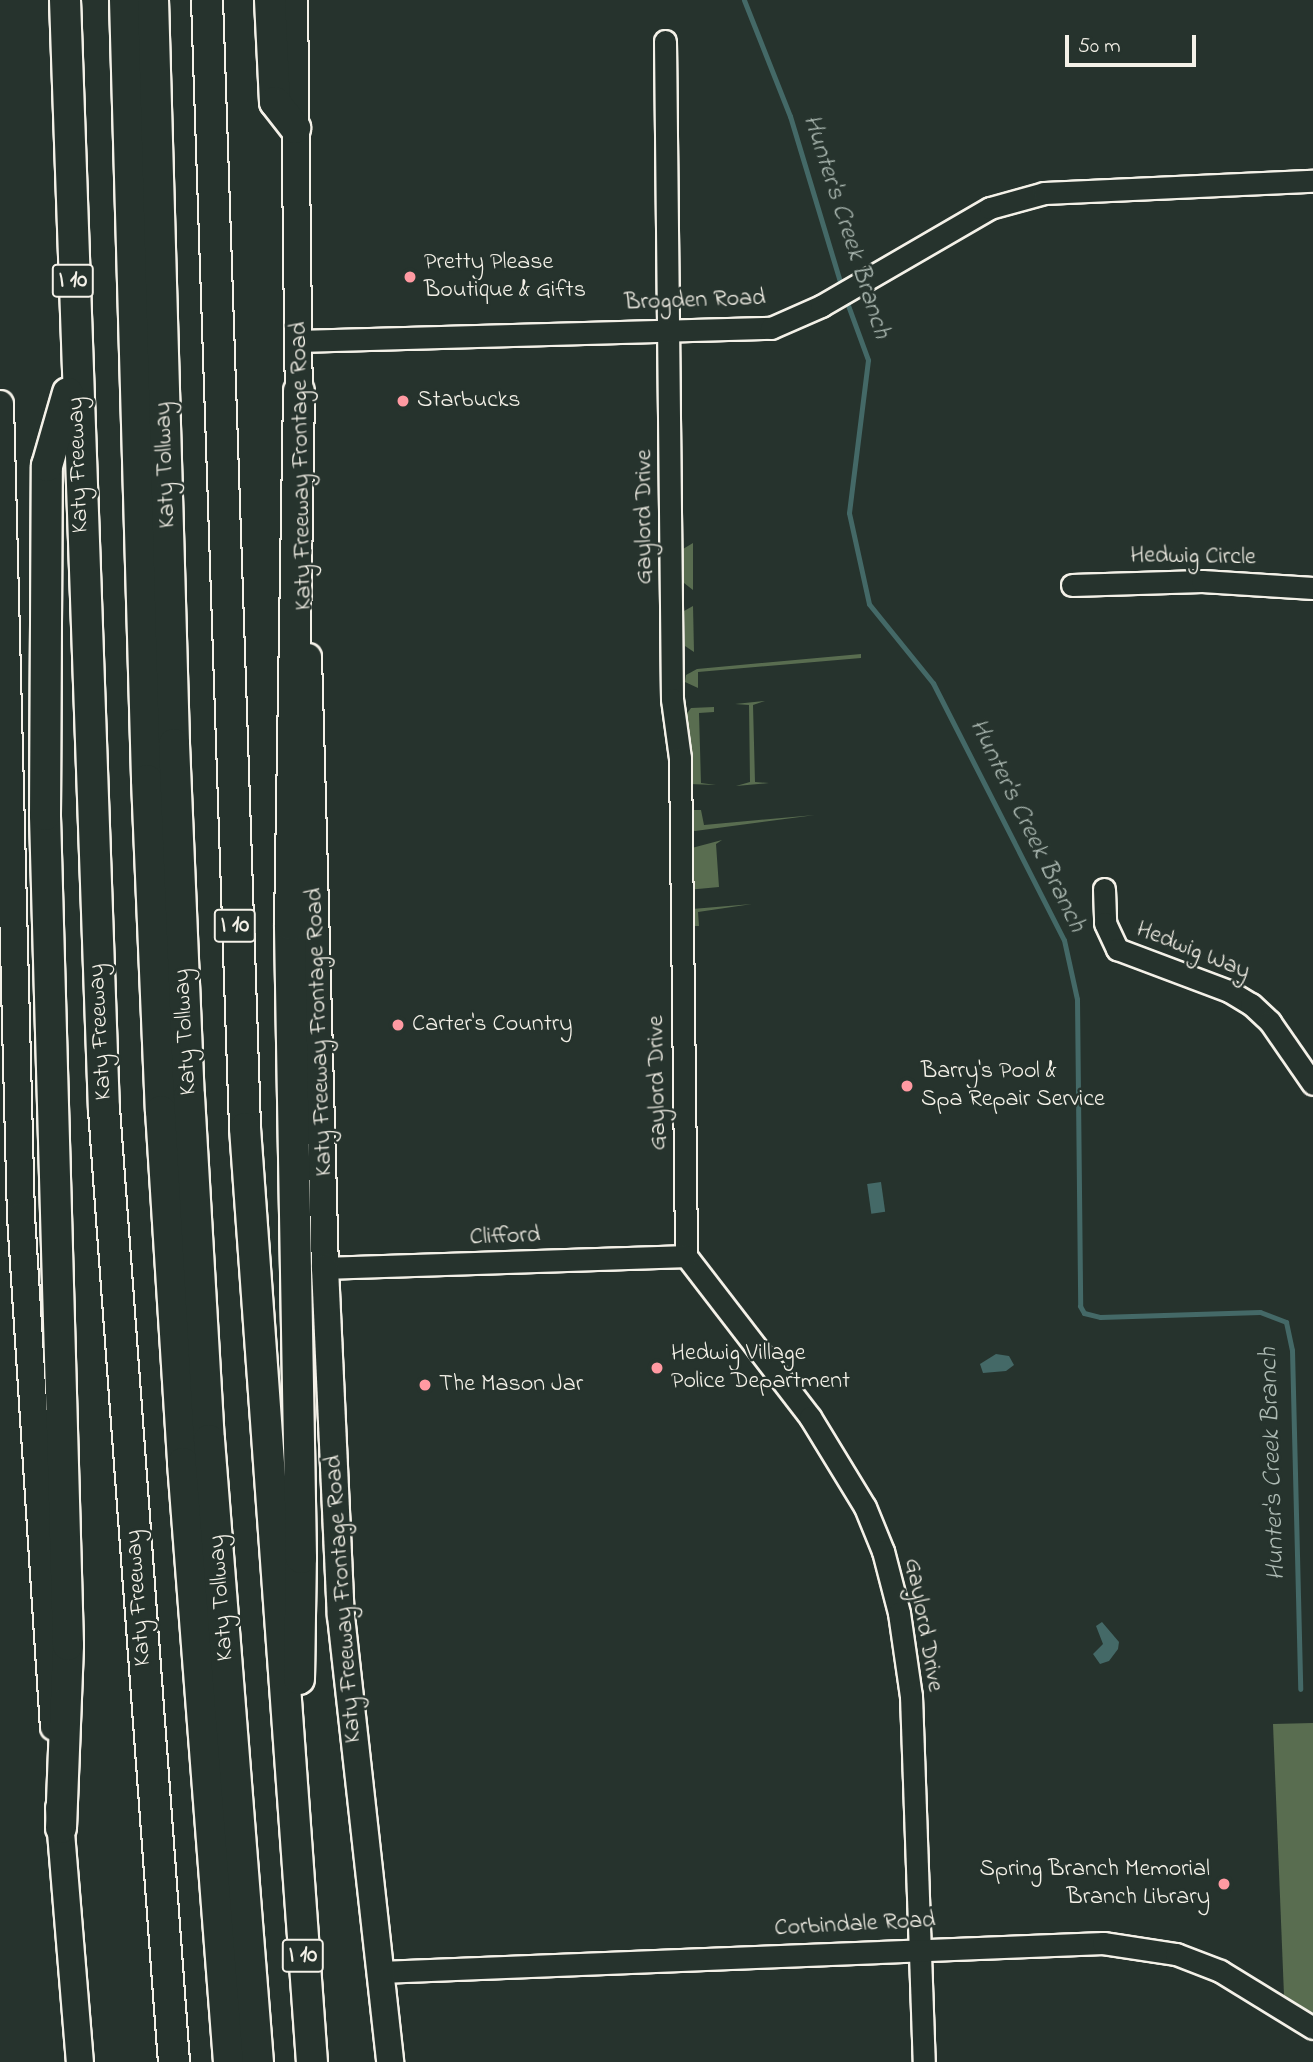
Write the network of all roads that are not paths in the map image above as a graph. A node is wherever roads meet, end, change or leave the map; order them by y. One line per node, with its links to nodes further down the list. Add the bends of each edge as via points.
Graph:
1 (55, 0): 8 (highway)
2 (65, 0): 8 (highway, Katy Freeway / I 10)
3 (125, 0): 31 (highway, Katy Tollway, via 146,780 161,1097 183,1463)
4 (153, 0): 32 (highway, Katy Tollway, via 189,1096 209,1440)
5 (207, 0): 25 (highway, I 10, via 239,1004 263,1427)
6 (270, 0): 10 (highway, via 275,102)
7 (294, 0): 10 (main road, Katy Freeway Frontage Road)
8 (65, 35): 14 (highway, Katy Freeway / I 10)
9 (665, 41): 12 (street, Gaylord Drive)
10 (295, 128): 13 (main road, Katy Freeway Frontage Road)
11 (1313, 181): 12 (street, Brogden Road, via 1044,193 990,208 821,306 771,328)
12 (669, 330): 13 (street, Brogden Road); 22 (street, Gaylord Drive, via 672,699 680,758)
13 (299, 341): 15 (main road, Katy Freeway Frontage Road)
14 (76, 365): 24 (highway, via 47,466 45,893 68,1645); 30 (highway, Katy Freeway / I 10, via 104,1109)
15 (299, 391): 23 (main road, Katy Freeway Frontage Road); 25 (highway, via 290,925 301,1558)
16 (0, 404): 19 (main road)
17 (1072, 585): 18 (street, Hedwig Circle, via 1202,580)
18 (1313, 588)
19 (6, 871): 24 (main road, via 21,1216)
20 (1104, 889): 21 (street, Hedwig Way, via 1105,923 1117,949 1229,991 1251,1004 1270,1022)
21 (1313, 1084)
22 (686, 1256): 23 (street, Clifford); 26 (street, Gaylord Drive, via 810,1417 865,1507 883,1551 900,1613 911,1696)
23 (325, 1268): 27 (main road, Katy Freeway Frontage Road, via 343,1648)
24 (61, 1828): 29 (main road)
25 (295, 1851): 33 (highway, I 10)
26 (920, 1948): 27 (street, Corbindale Road); 28 (street, Corbindale Road, via 1063,1942 1147,1947 1220,1971 1279,2003); 35 (street, Gaylord Drive)
27 (380, 1972): 34 (main road, Katy Freeway Frontage Road)
28 (1313, 2028)
29 (79, 2062)
30 (174, 2062)
31 (229, 2062)
32 (258, 2062)
33 (312, 2062)
34 (390, 2062)
35 (924, 2062)

